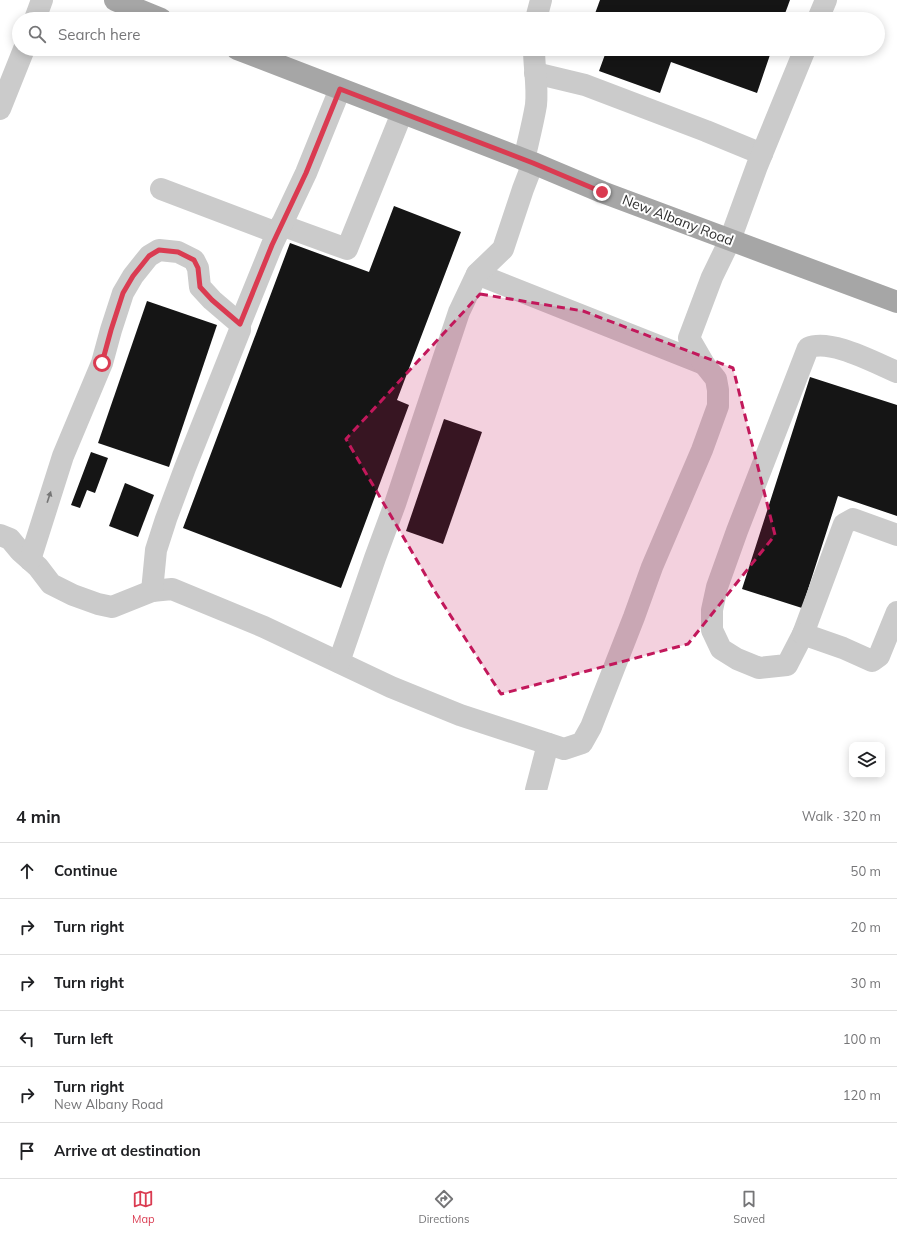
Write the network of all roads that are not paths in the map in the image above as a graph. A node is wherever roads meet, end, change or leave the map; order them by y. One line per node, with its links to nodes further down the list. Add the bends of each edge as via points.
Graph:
1 (42, 0): 5 (street)
2 (115, 0): 6 (main road)
3 (541, 0): 7 (street)
4 (826, 0): 8 (street)
5 (38, 12)
6 (144, 12)
7 (538, 12)
8 (821, 12)
9 (21, 56): 15 (street)
10 (255, 56): 14 (main road, New Albany Road)
11 (534, 56): 13 (street)
12 (803, 56): 17 (street)
13 (535, 72): 17 (street, via 585,85); 18 (street, via 536,105 530,135)
14 (340, 89): 16 (main road, New Albany Road); 20 (street, via 306,173)
15 (0, 108)
16 (402, 113): 18 (main road, New Albany Road); 20 (street, via 347,249)
17 (762, 154): 21 (street)
18 (529, 162): 21 (main road, New Albany Road); 22 (street, via 503,249)
19 (161, 189): 20 (street)
20 (279, 229): 24 (street)
21 (730, 240): 23 (main road, New Albany Road); 25 (street, via 712,277 689,338)
22 (477, 274): 25 (street); 33 (street, via 459,312)
23 (897, 302)
24 (240, 324): 29 (street, one-way to 24, via 63,456 102,363 123,293 149,256 159,250 178,252 194,260 198,268 200,287); 30 (street, via 240,330 166,519 156,550)
25 (704, 364): 34 (street, via 716,379 718,406 652,567 591,728 582,743 564,749)
26 (897, 372): 32 (street, via 839,348 815,345 808,348 717,587 712,610 712,630 721,649 737,659 759,668 787,665)
27 (0, 535): 29 (street, via 10,539)
28 (897, 535): 32 (street, via 853,519 844,524)
29 (30, 560): 30 (street, via 51,584 105,606 112,607)
30 (152, 591): 33 (street, via 172,589 191,596)
31 (897, 612): 32 (street, via 879,656 872,661)
32 (804, 634)
33 (339, 662): 34 (street, via 391,687 460,715)
34 (548, 744): 35 (street)
35 (536, 790)

